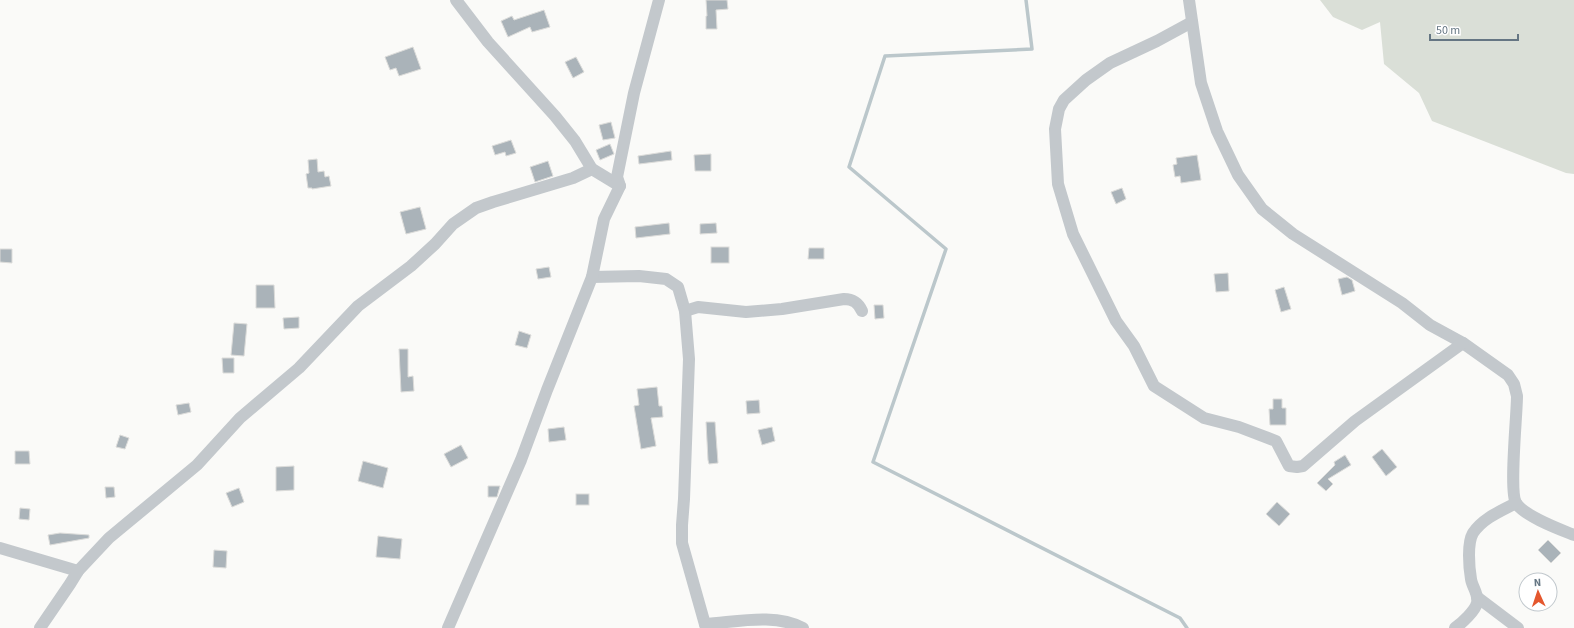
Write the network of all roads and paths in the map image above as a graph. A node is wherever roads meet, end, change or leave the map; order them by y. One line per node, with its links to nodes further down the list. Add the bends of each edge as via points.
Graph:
1 (456, 0): 5 (street, via 488,42 555,116)
2 (659, 0): 6 (street, via 634,93 617,177)
3 (1189, 0): 4 (street)
4 (1192, 22): 10 (street, via 1201,83 1217,131 1238,175 1262,210 1293,234 1360,275 1430,325); 10 (street, via 1110,63 1086,80 1064,100 1059,109 1055,129 1058,184 1073,234 1116,321 1134,346 1154,386 1204,418 1276,441 1289,466 1297,467 1303,466 1354,421)
5 (592, 169): 6 (street); 14 (street, via 573,178 476,208 453,224 412,266 358,306 299,368 240,418 197,465 109,538)
6 (620, 186): 7 (street, via 604,219)
7 (592, 277): 8 (street, via 639,276 666,279 678,287); 19 (street, via 521,460)
8 (685, 311): 9 (street, via 698,307 746,312 852,299); 17 (street, via 689,359 682,543)
9 (862, 312)
10 (1463, 343): 11 (street, via 1508,375 1514,384 1517,396 1513,492)
11 (1516, 503): 12 (street, via 1529,515); 15 (street, via 1490,516 1472,534 1469,556 1471,580)
12 (1574, 535)
13 (0, 548): 14 (street)
14 (78, 571): 18 (street)
15 (1477, 597): 16 (street); 21 (street, via 1477,604)
16 (1515, 625)
17 (706, 626): 20 (street, via 769,619 782,620)
18 (40, 628)
19 (448, 628)
20 (803, 628)
21 (1455, 628)

